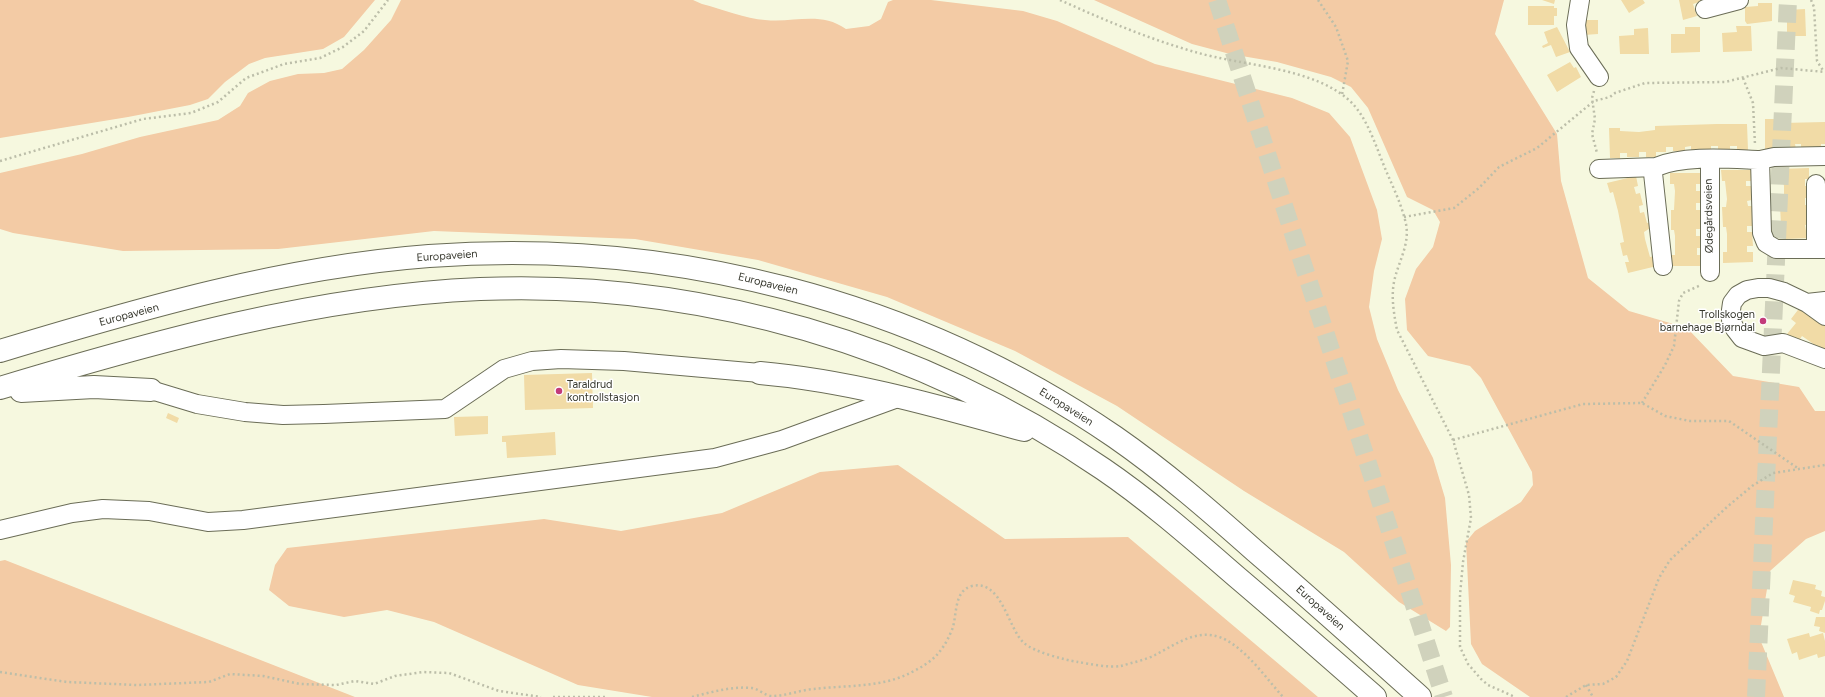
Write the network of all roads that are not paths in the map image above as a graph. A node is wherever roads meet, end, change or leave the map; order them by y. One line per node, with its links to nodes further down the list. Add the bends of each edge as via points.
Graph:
1 (1580, 0): 4 (street, via 1576,25 1580,48)
2 (1739, 0): 3 (street)
3 (1705, 9)
4 (1599, 77)
5 (1825, 156): 7 (street, via 1774,157)
6 (1710, 160): 7 (street); 8 (street); 13 (street, Ødegårdsveien)
7 (1758, 160): 11 (street, via 1762,233 1766,242 1776,249)
8 (1656, 167): 9 (street); 12 (street, via 1653,181)
9 (1599, 169)
10 (1816, 184): 11 (street)
11 (1821, 249)
12 (1663, 266)
13 (1710, 272)
14 (1825, 301): 15 (street)
15 (1807, 303): 16 (street); 18 (street, via 1770,288 1747,290 1738,295 1732,303 1731,320 1734,329 1742,338 1754,343 1764,346 1783,342)
16 (1825, 316)
17 (0, 351): 27 (highway, Europaveien, via 255,283 369,263 428,256 583,255 691,267 754,280 858,308 899,324 990,364 1070,408 1117,439 1198,501)
18 (1825, 359)
19 (760, 373): 21 (street, via 624,361 562,359 532,362 504,369 445,409 339,413 246,412 197,404); 23 (highway, via 834,382)
20 (0, 388): 24 (highway, via 187,336 317,307 394,296 480,289 579,291 634,294 753,314 846,342 939,377)
21 (151, 390): 22 (highway, via 94,387)
22 (0, 392)
23 (903, 396): 24 (highway); 25 (street, via 782,440 715,458 243,520 208,522 149,512 103,509 72,513)
24 (1054, 438): 26 (highway, via 1143,498)
25 (0, 530)
26 (1375, 697)
27 (1420, 697)

